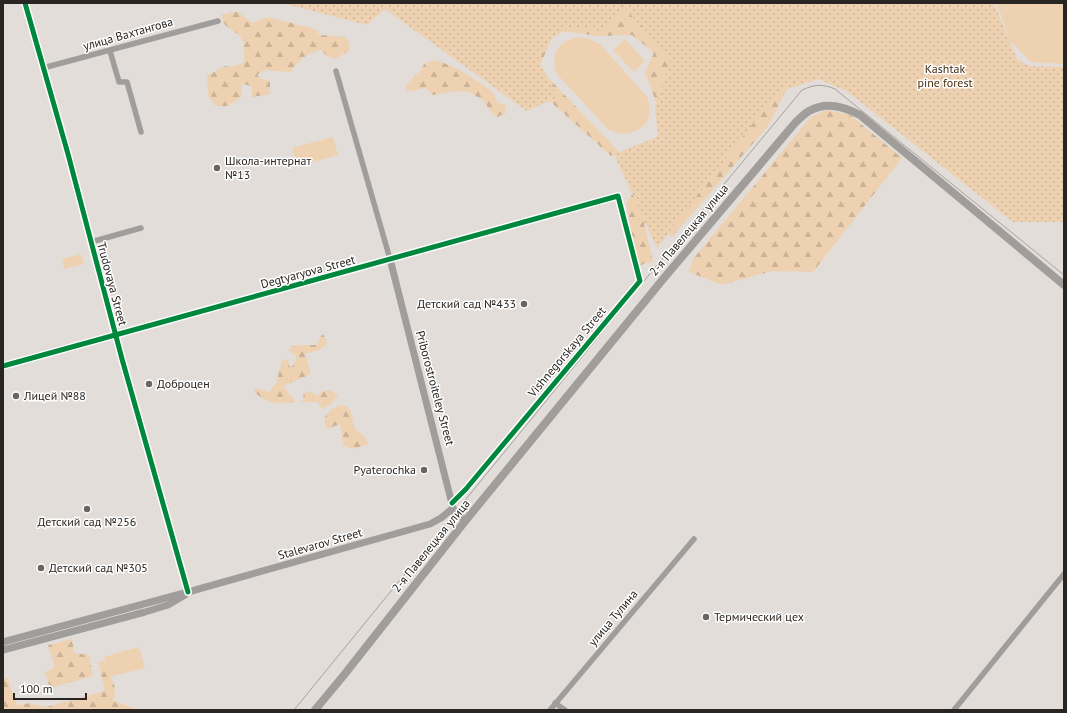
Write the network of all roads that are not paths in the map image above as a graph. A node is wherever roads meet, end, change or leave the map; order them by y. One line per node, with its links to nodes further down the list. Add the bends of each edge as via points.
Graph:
1 (25, 3): 4 (street, Trudovaya Street)
2 (218, 21): 3 (street, улица Вахтангова)
3 (110, 51): 4 (street, улица Вахтангова); 6 (street, via 119,82 127,82)
4 (43, 68): 9 (street, Trudovaya Street)
5 (336, 71): 10 (street, Priborostroiteley Street)
6 (141, 132)
7 (618, 196): 10 (street, Degtyaryova Street); 14 (street, Vishnegorskaya Street, via 640,281)
8 (141, 228): 9 (street)
9 (91, 242): 12 (street, Trudovaya Street)
10 (390, 259): 12 (street, Degtyaryova Street); 14 (street, Priborostroiteley Street)
11 (1064, 285): 15 (main road, 2-я Павелецкая улица, via 860,115 834,105 821,106 809,111 795,123)
12 (115, 335): 13 (street, Degtyaryova Street); 18 (street, Trudovaya Street)
13 (3, 366)
14 (453, 505): 15 (street, via 455,514); 18 (street, Stalevarov Street, via 441,518 430,524)
15 (466, 520): 22 (main road, 2-я Павелецкая улица)
16 (694, 539): 21 (street, улица Тулина)
17 (1064, 574): 25 (street)
18 (188, 592): 19 (street, Stalevarov Street); 20 (street, Stalevarov Street, via 168,605)
19 (3, 642)
20 (3, 650)
21 (556, 703): 23 (street, улица Тулина); 24 (street)
22 (315, 710)
23 (550, 710)
24 (565, 710)
25 (954, 710)

